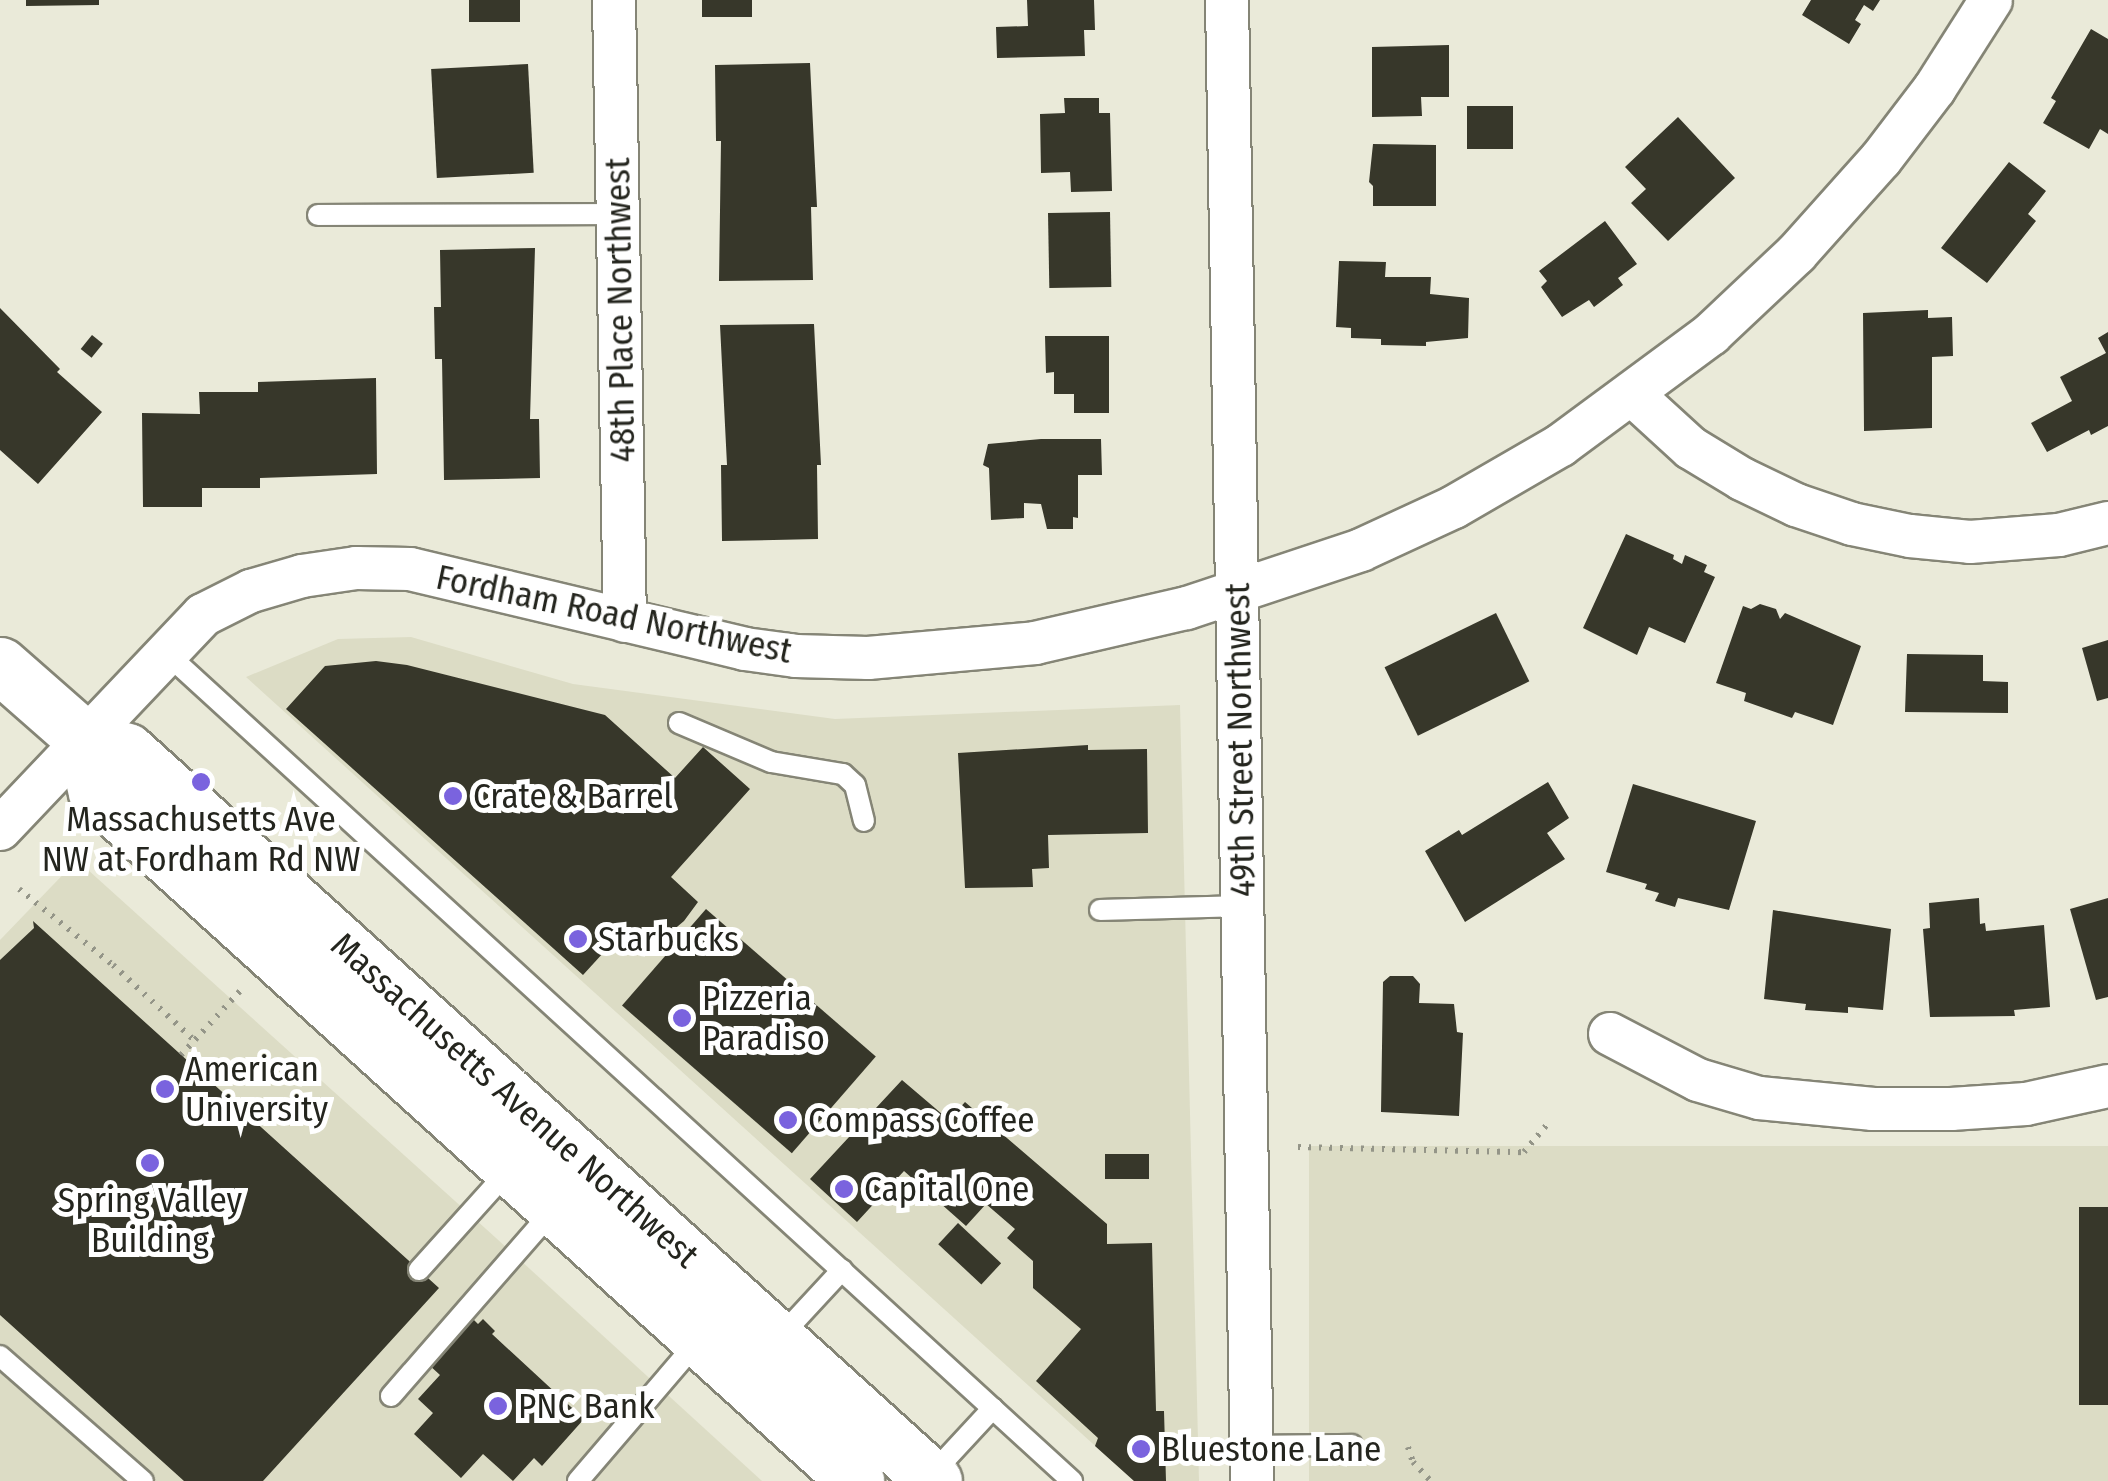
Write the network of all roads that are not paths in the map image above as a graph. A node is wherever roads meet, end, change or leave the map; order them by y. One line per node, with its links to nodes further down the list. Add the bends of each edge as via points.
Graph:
1 (614, 0): 4 (street, 48th Place Northwest)
2 (1227, 0): 8 (street, 49th Street Northwest)
3 (1991, 0): 6 (street, Fordham Road Northwest, via 1934,88 1839,207 1752,297)
4 (618, 214): 5 (lane); 9 (street, 48th Place Northwest)
5 (318, 215)
6 (1634, 396): 7 (street, via 1691,448 1742,479 1852,524 1970,542 2059,535); 8 (street, Fordham Road Northwest, via 1439,515 1313,569)
7 (2108, 523)
8 (1238, 592): 9 (street, Fordham Road Northwest, via 1036,643 888,657 796,656); 16 (street, 49th Street Northwest)
9 (625, 621): 10 (street, Fordham Road Northwest, via 436,574 356,568 250,591 202,615)
10 (165, 652): 13 (street, Fordham Road Northwest); 23 (lane)
11 (0, 665): 13 (main road, Massachusetts Avenue Northwest)
12 (679, 724): 14 (lane, via 771,762 843,774 855,785)
13 (84, 738): 15 (street, Fordham Road Northwest); 20 (main road, Massachusetts Avenue Northwest, via 96,792); 25 (main road, Massachusetts Avenue Northwest, via 128,750)
14 (864, 821)
15 (0, 829)
16 (1243, 906): 17 (lane); 30 (street, 49th Street Northwest)
17 (1100, 910)
18 (1610, 1034): 19 (street, via 1698,1080 1759,1098 1951,1109 2026,1104)
19 (2108, 1086)
20 (509, 1169): 21 (main road, Massachusetts Avenue Northwest); 22 (lane)
21 (554, 1210): 24 (main road, Massachusetts Avenue Northwest); 27 (lane)
22 (419, 1270)
23 (842, 1270): 25 (lane); 28 (lane)
24 (702, 1337): 33 (lane); 34 (main road, Massachusetts Avenue Northwest)
25 (778, 1338): 31 (main road, Massachusetts Avenue Northwest)
26 (0, 1356): 32 (lane)
27 (390, 1396)
28 (993, 1408): 31 (lane); 35 (lane)
29 (1352, 1444): 30 (lane)
30 (1251, 1464)
31 (932, 1479)
32 (143, 1481)
33 (578, 1481)
34 (856, 1481)
35 (1072, 1481)

